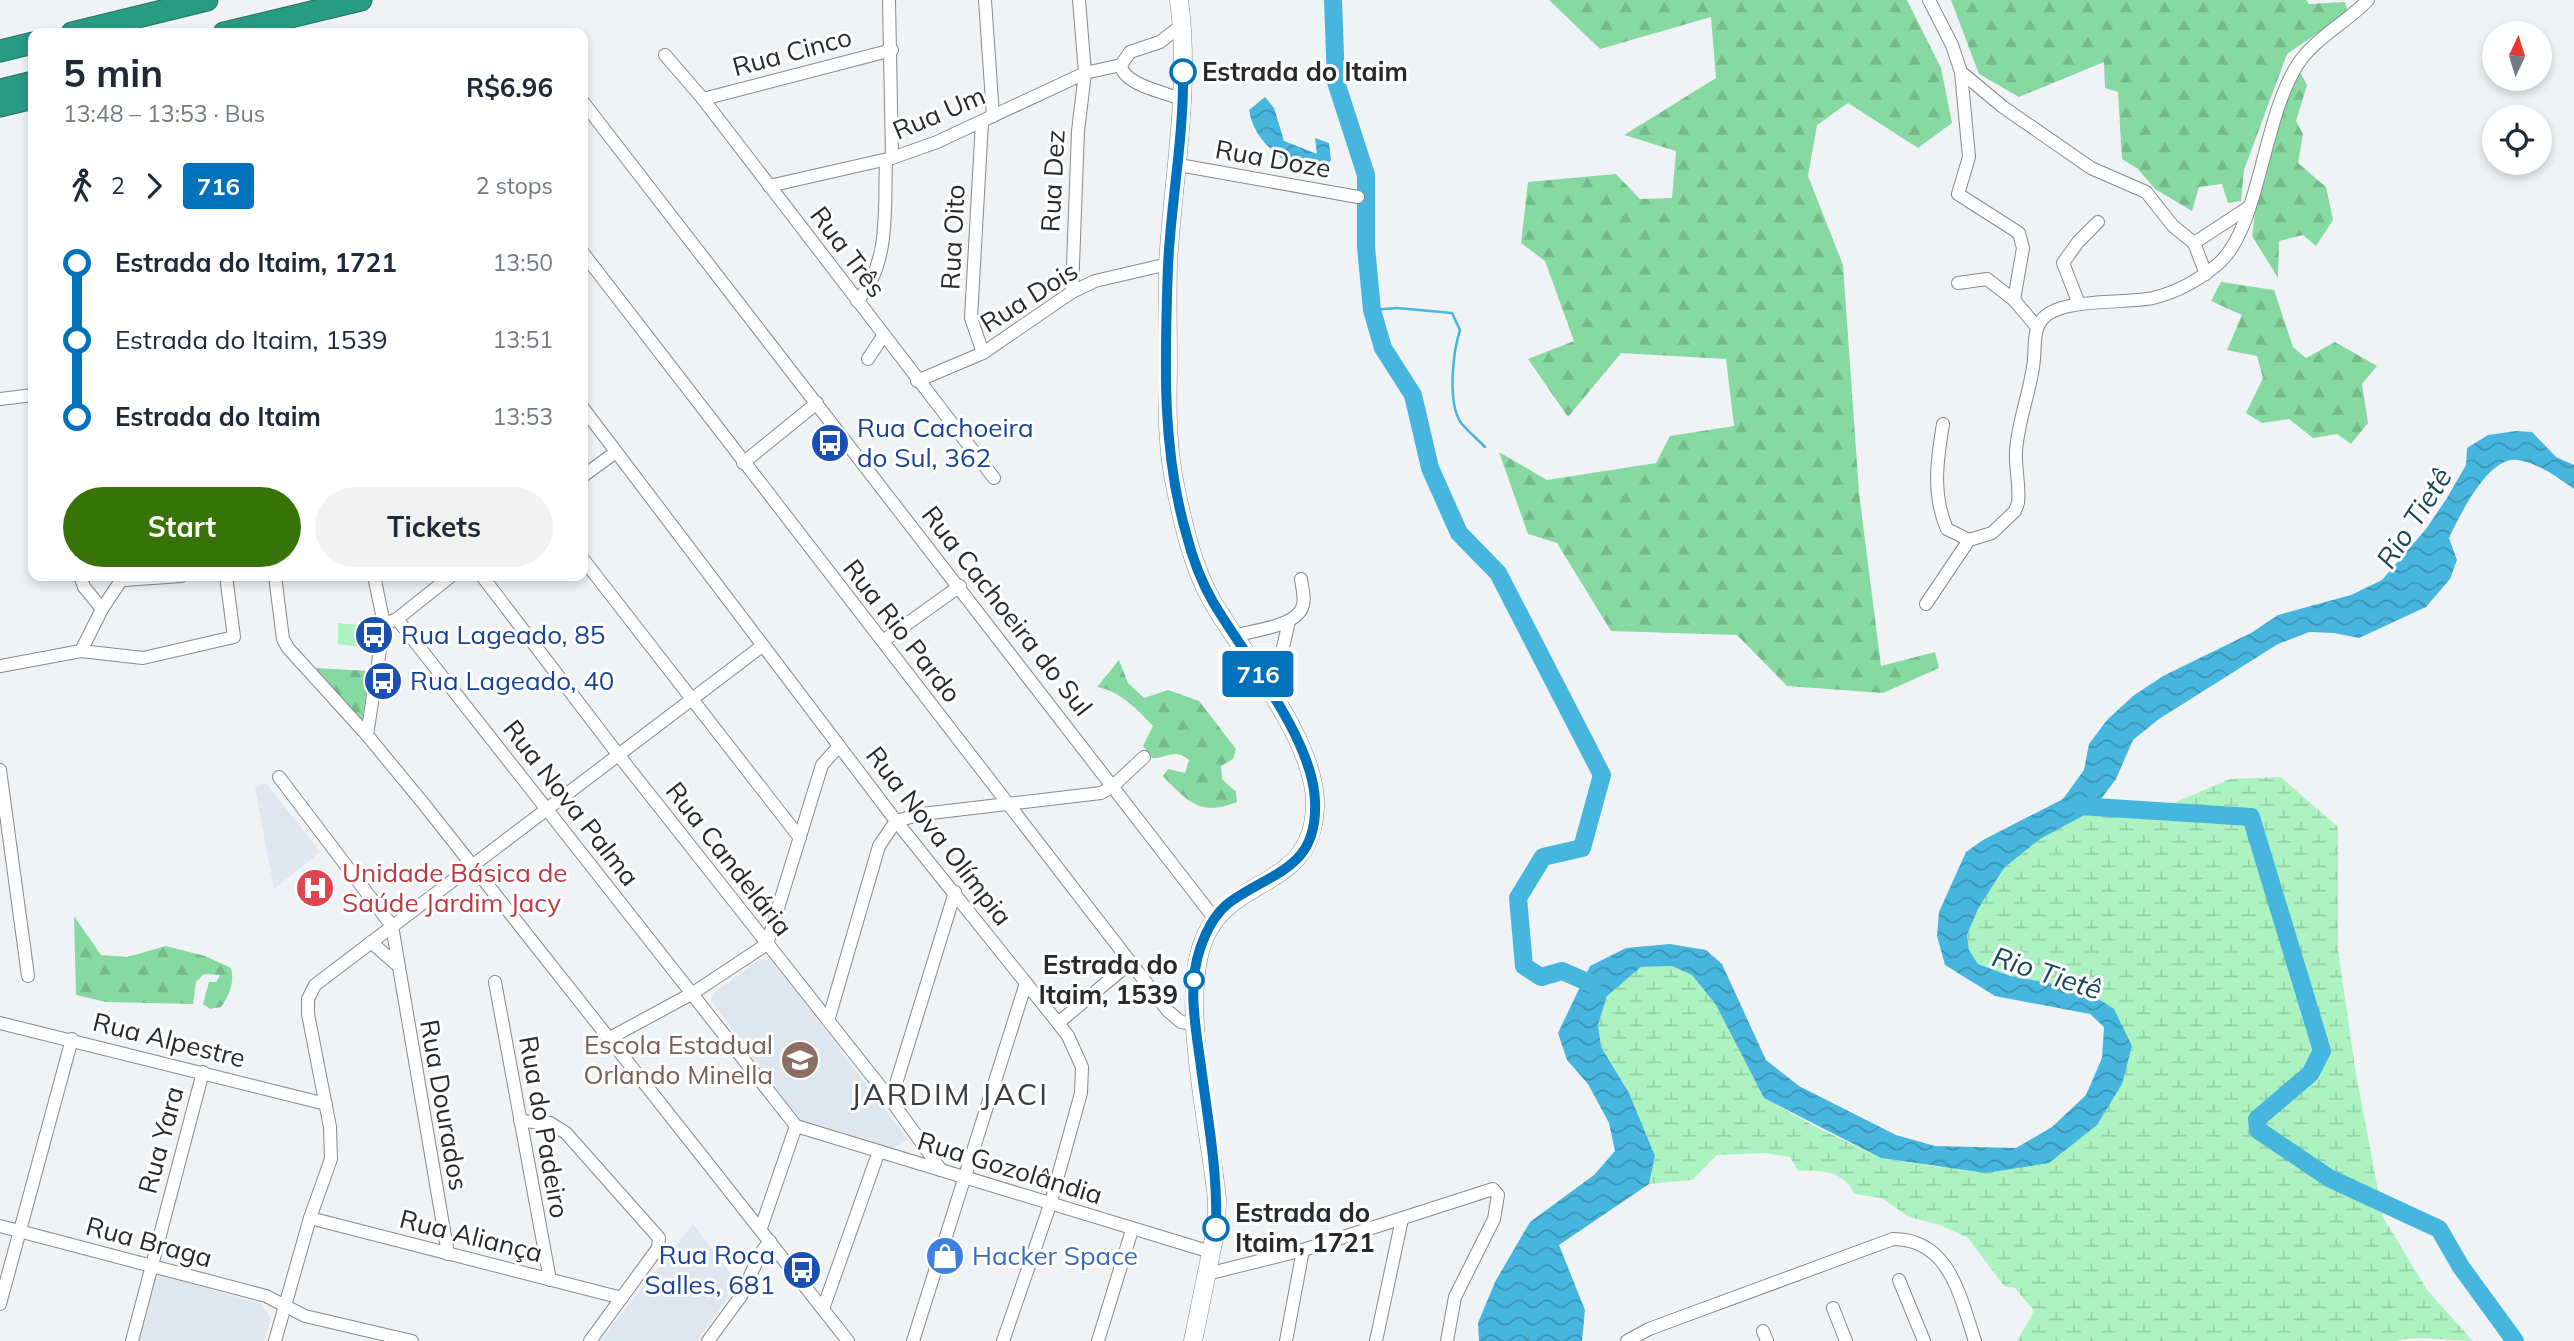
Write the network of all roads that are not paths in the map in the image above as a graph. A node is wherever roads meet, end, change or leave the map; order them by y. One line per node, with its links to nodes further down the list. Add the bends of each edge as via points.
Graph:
1 (207, 0): 10 (highway)
2 (361, 0): 11 (highway)
3 (889, 0): 13 (street)
4 (985, 0): 26 (street, Rua Oito)
5 (1079, 0): 18 (street, Rua Dez)
6 (1179, 0): 9 (street)
7 (1929, 0): 17 (street)
8 (2368, 0): 31 (street, via 2297,65 2272,118)
9 (1182, 25): 16 (street, Rua Um, via 1160,42 1130,52); 23 (street)
10 (92, 28)
11 (249, 28)
12 (28, 44): 14 (highway)
13 (892, 50): 22 (street, Rua Cinco); 27 (street)
14 (0, 51)
15 (665, 55): 22 (street, Rua Três)
16 (1121, 65): 18 (street, Rua Um); 23 (street, via 1132,82)
17 (1961, 72): 33 (street, via 2091,168 2146,192 2173,226); 39 (street, via 1969,157 1958,194 2020,233 2023,248)
18 (1085, 73): 26 (street, Rua Um); 38 (street, Rua Dez, via 1078,131)
19 (28, 83): 20 (highway)
20 (0, 90)
21 (28, 98): 24 (highway)
22 (703, 99): 29 (street, Rua Três)
23 (1183, 100): 28 (street)
24 (0, 106)
25 (588, 108): 49 (street, Rua Cachoeira do Sul)
26 (988, 119): 27 (street, Rua Um); 44 (street, Rua Oito, via 971,318)
27 (889, 159): 29 (street, Rua Um); 40 (street, via 879,264 868,289)
28 (1179, 165): 30 (street, Rua Doze); 35 (street)
29 (769, 186): 40 (street, Rua Três)
30 (1358, 197)
31 (2249, 207): 33 (street); 36 (street, via 2234,246)
32 (2098, 222): 41 (street, via 2063,263)
33 (2194, 243): 36 (street)
34 (588, 260): 53 (street, Rua Rio Pardo)
35 (1168, 264): 38 (street, Rua Dois, via 1114,274); 72 (street, via 1167,425 1173,475 1200,577)
36 (2206, 274): 41 (street, via 2153,298)
37 (1958, 283): 39 (street, via 1987,279)
38 (1072, 292): 44 (street, Rua Dois)
39 (2014, 300): 42 (street)
40 (856, 301): 43 (street, Rua Três)
41 (2079, 304): 42 (street, via 2053,311)
42 (2037, 327): 56 (street, via 2018,436 2018,503 1992,533)
43 (883, 336): 45 (street); 46 (street, Rua Três)
44 (983, 353): 46 (street, Rua Dois)
45 (868, 359)
46 (917, 382): 55 (street, Rua Três)
47 (28, 396): 48 (street)
48 (0, 399)
49 (817, 403): 53 (street); 66 (street, Rua Cachoeira do Sul)
50 (588, 416): 52 (street, Rua Nova Olímpia)
51 (1942, 424): 56 (street, via 1935,483 1944,522 1947,529)
52 (616, 452): 54 (street); 74 (street, Rua Nova Olímpia)
53 (743, 463): 73 (street, Rua Rio Pardo)
54 (588, 472)
55 (994, 478)
56 (1969, 540): 67 (street)
57 (588, 565): 78 (street)
58 (1301, 579): 70 (street, via 1302,609)
59 (81, 581): 68 (street)
60 (122, 581): 68 (street)
61 (227, 581): 75 (street, via 234,637 143,658)
62 (276, 581): 79 (street, via 284,639)
63 (375, 581): 71 (street)
64 (445, 581): 69 (street)
65 (486, 581): 81 (street, Rua Candelária)
66 (960, 586): 73 (street); 85 (street, Rua Cachoeira do Sul)
67 (1926, 604)
68 (102, 609): 75 (street)
69 (397, 619): 71 (street); 87 (street, Rua Nova Palma)
70 (1289, 621): 72 (street); 77 (street)
71 (384, 624): 79 (street)
72 (1235, 636): 77 (street)
73 (883, 641): 86 (street, Rua Rio Pardo)
74 (762, 646): 78 (street); 80 (street, Rua Nova Olímpia)
75 (81, 651): 76 (street)
76 (0, 666)
77 (1272, 696): 92 (street, via 1300,745 1312,778 1313,829 1294,864 1230,902)
78 (693, 700): 81 (street); 89 (street)
79 (367, 735): 90 (street)
80 (839, 746): 88 (street, Rua Nova Olímpia); 89 (street, via 822,765)
81 (620, 757): 87 (street); 95 (street, Rua Candelária)
82 (1144, 757): 85 (street)
83 (0, 770): 98 (street)
84 (279, 776): 93 (street)
85 (1113, 786): 86 (street, via 1101,793); 92 (street, Rua Cachoeira do Sul)
86 (1011, 805): 88 (street); 96 (street, Rua Rio Pardo)
87 (548, 811): 90 (street); 101 (street, Rua Nova Palma)
88 (896, 821): 91 (street, Rua Nova Olímpia); 102 (street, via 879,846)
89 (800, 838): 95 (street)
90 (472, 867): 93 (street); 106 (street)
91 (955, 892): 100 (street, Rua Nova Olímpia); 109 (street)
92 (1214, 918): 105 (street, via 1195,967)
93 (392, 926): 94 (street); 97 (street, Rua Dourados)
94 (372, 942): 97 (street); 110 (street, via 316,985 308,999)
95 (767, 944): 101 (street); 102 (street, Rua Candelária)
96 (1130, 963): 104 (street); 105 (street, Rua Rio Pardo, via 1174,1017)
97 (396, 964): 126 (street, Rua Dourados)
98 (28, 976)
99 (495, 982): 111 (street, Rua do Padeiro)
100 (1026, 983): 104 (street, Rua Nova Olímpia); 115 (street)
101 (693, 993): 106 (street); 112 (street, Rua Nova Palma)
102 (828, 1021): 109 (street, Rua Candelária)
103 (0, 1023): 107 (street, Rua Alpestre)
104 (1058, 1023): 116 (street, Rua Nova Olímpia, via 1077,1054 1083,1080)
105 (1195, 1024): 125 (street, via 1217,1199)
106 (610, 1038): 120 (street)
107 (72, 1039): 108 (street, Rua Alpestre); 122 (street)
108 (203, 1072): 110 (street, Rua Alpestre); 127 (street, Rua Yara)
109 (891, 1100): 114 (street, Rua Candelária)
110 (326, 1104): 117 (street, via 331,1159)
111 (520, 1121): 129 (street, Rua do Padeiro); 131 (street, via 550,1123 566,1133 659,1238 658,1248)
112 (796, 1126): 113 (street, Rua Gozolândia); 120 (street)
113 (879, 1151): 114 (street, Rua Gozolândia); 135 (street)
114 (941, 1170): 115 (street, Rua Gozolândia)
115 (964, 1177): 116 (street, Rua Gozolândia); 142 (street)
116 (1050, 1205): 121 (street, Rua Gozolândia); 143 (street, Rua Nova Olímpia)
117 (310, 1218): 126 (street, Rua Aliança); 133 (street)
118 (1402, 1219): 124 (street); 147 (street); 148 (street, via 1490,1189 1498,1195 1494,1219 1455,1297)
119 (0, 1226): 122 (street, Rua Braga)
120 (761, 1228): 123 (street)
121 (1132, 1230): 125 (street, Rua Gozolândia); 144 (street)
122 (20, 1231): 127 (street, Rua Braga); 132 (street)
123 (771, 1241): 135 (street); 140 (street, via 741,1296)
124 (1303, 1250): 128 (street); 146 (street)
125 (1211, 1252): 128 (street)
126 (448, 1254): 129 (street, Rua Aliança)
127 (152, 1267): 133 (street, Rua Braga, via 267,1296); 136 (street, Rua Yara)
128 (1207, 1274): 145 (street)
129 (550, 1280): 131 (street, Rua Aliança)
130 (1899, 1280): 151 (street)
131 (622, 1298): 139 (street)
132 (0, 1304)
133 (285, 1305): 137 (street); 138 (street, via 305,1315)
134 (1833, 1308): 150 (street)
135 (823, 1309): 141 (street)
136 (132, 1341)
137 (275, 1341)
138 (412, 1341)
139 (590, 1341)
140 (708, 1341)
141 (848, 1341)
142 (913, 1341)
143 (1003, 1341)
144 (1098, 1341)
145 (1193, 1341)
146 (1286, 1341)
147 (1376, 1341)
148 (1447, 1341)
149 (1627, 1341): 152 (street, via 1894,1239 1917,1242 1943,1260)
150 (1846, 1341)
151 (1924, 1341)
152 (1975, 1341)

